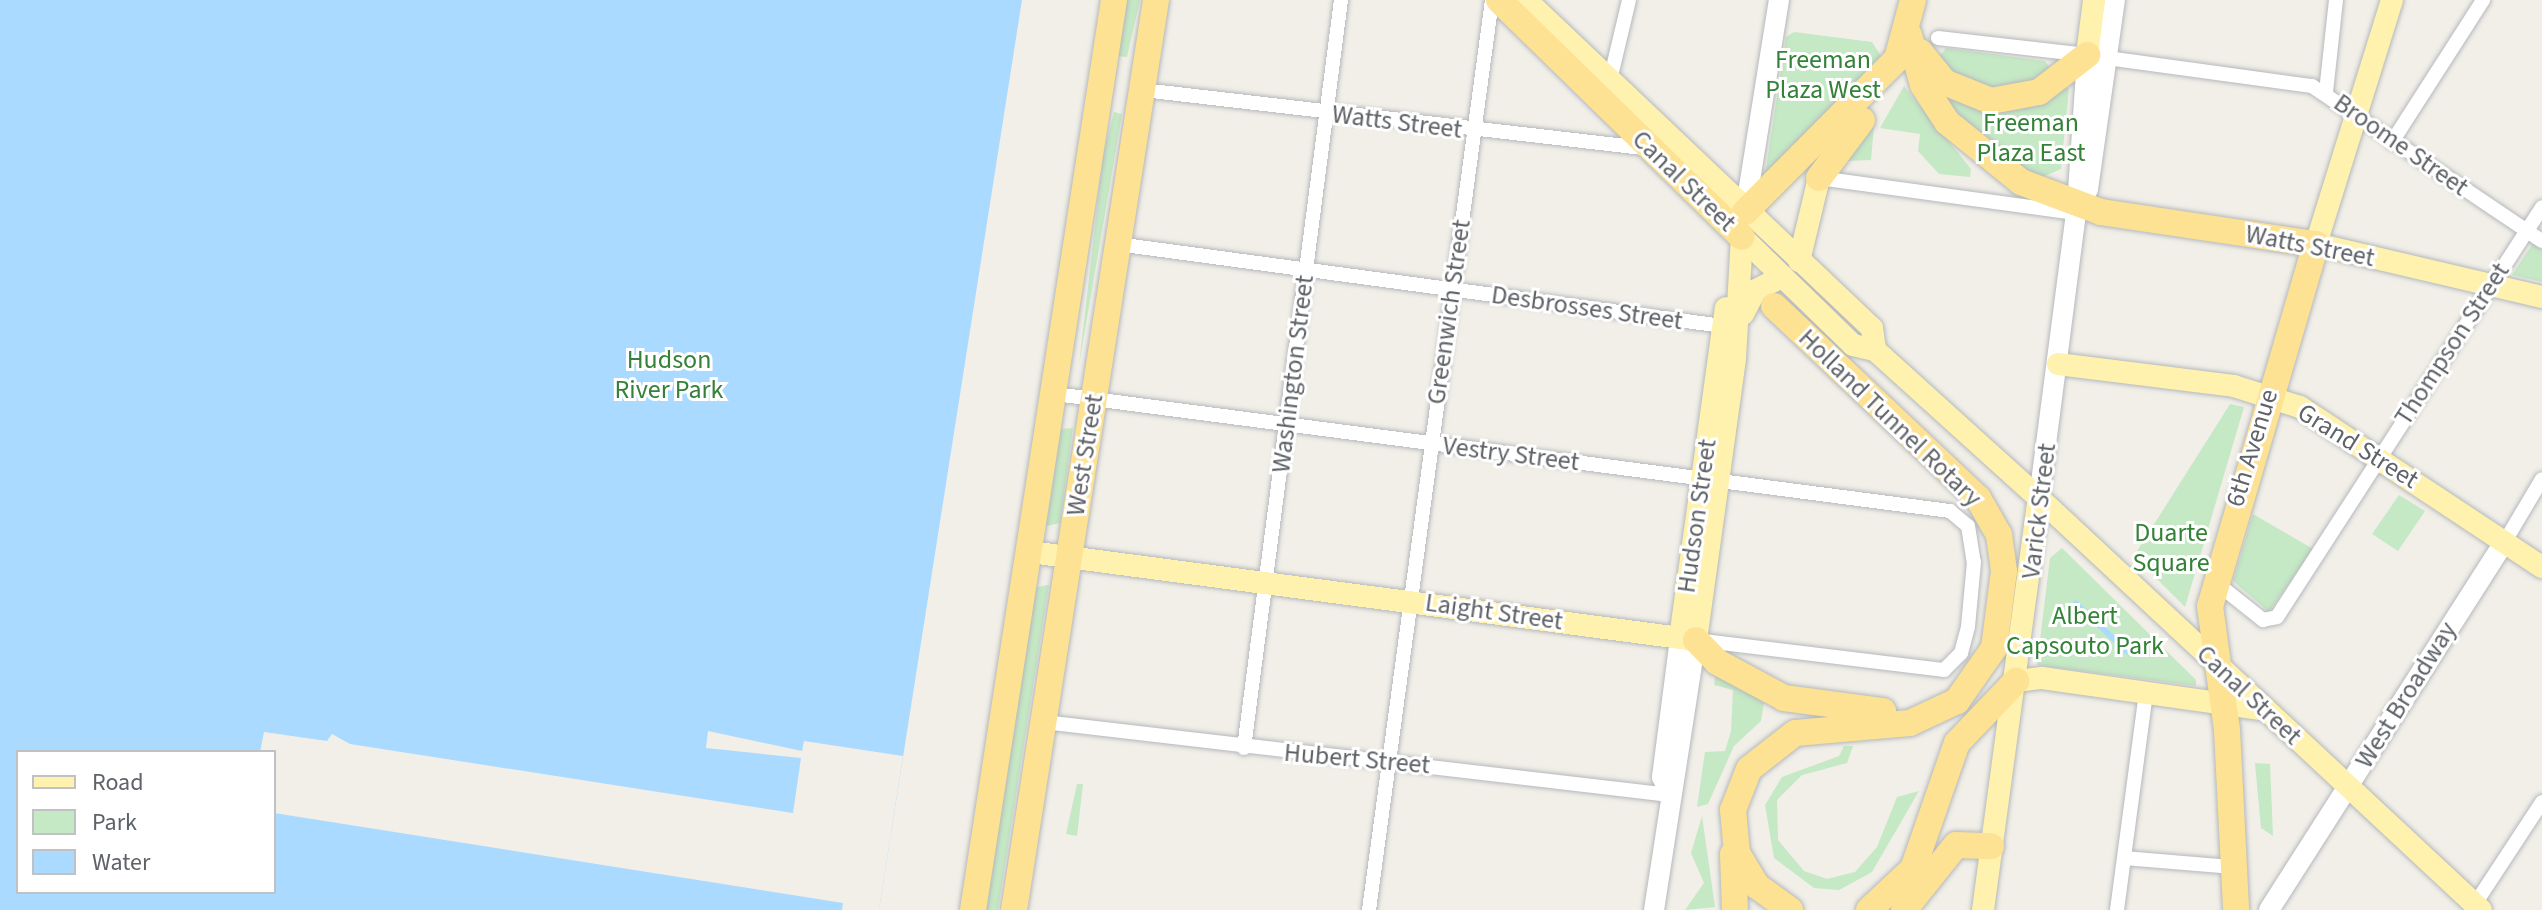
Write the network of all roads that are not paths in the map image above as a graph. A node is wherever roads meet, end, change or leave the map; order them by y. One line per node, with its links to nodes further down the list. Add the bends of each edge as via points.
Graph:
1 (1114, 0): 43 (highway, West Street)
2 (1156, 0): 20 (highway, West Street)
3 (1341, 0): 22 (street, Washington Street)
4 (1492, 0): 24 (street, Greenwich Street)
5 (1499, 0): 26 (highway, Canal Street)
6 (1526, 0): 19 (main road, Canal Street)
7 (1629, 0): 19 (street)
8 (1779, 0): 30 (main road, Hudson Street)
9 (1913, 0): 15 (highway)
10 (2094, 0): 17 (main road, Varick Street)
11 (2115, 0): 17 (main road, Varick Street)
12 (2336, 0): 21 (street)
13 (2392, 0): 23 (main road, 6th Avenue)
14 (2483, 0): 25 (street)
15 (1909, 35): 17 (highway, via 1944,82 1991,101 2039,92); 18 (highway); 29 (highway, via 1923,85 1955,132 2011,176)
16 (1938, 38): 17 (street, Broome Street)
17 (2097, 56): 21 (street, Broome Street, via 2287,81); 29 (main road, Varick Street, via 2088,189)
18 (1897, 59): 27 (highway, via 1873,106); 30 (highway)
19 (1610, 80): 30 (main road, Canal Street)
20 (1143, 90): 22 (street, Watts Street); 33 (highway, West Street)
21 (2326, 92): 23 (street, Broome Street)
22 (1327, 114): 24 (street, Watts Street); 36 (street, Washington Street)
23 (2357, 114): 25 (street, Broome Street); 34 (main road, 6th Avenue)
24 (1473, 131): 26 (street, Watts Street); 38 (street, Greenwich Street)
25 (2392, 142): 31 (street, Broome Street)
26 (1651, 149): 30 (highway, Canal Street)
27 (1819, 178): 29 (street, Watts Street); 35 (main road)
28 (2542, 207): 31 (street, Thompson Street)
29 (2076, 210): 34 (highway, Watts Street); 42 (main road, Varick Street)
30 (1744, 225): 35 (main road, Canal Street); 41 (main road, Hudson Street)
31 (2526, 231): 32 (street, Broome Street); 37 (street, Thompson Street)
32 (2542, 241)
33 (1117, 244): 36 (street, Desbrosses Street); 45 (highway, West Street)
34 (2316, 244): 37 (main road, Watts Street); 44 (highway, 6th Avenue)
35 (1791, 269): 41 (main road, via 1756,290); 51 (main road, Canal Street, via 1872,328 1875,350)
36 (1306, 270): 38 (street, Desbrosses Street); 46 (street, Washington Street)
37 (2490, 285): 39 (main road, Watts Street); 48 (street, Thompson Street)
38 (1452, 290): 41 (street, Desbrosses Street); 47 (street, Greenwich Street)
39 (2542, 297)
40 (1774, 306): 64 (highway, Holland Tunnel Rotary, via 1992,517 2004,571 2001,622 1984,671)
41 (1731, 328): 50 (main road, Hudson Street)
42 (2058, 364): 44 (main road, Grand Street); 51 (main road, Varick Street)
43 (1055, 394): 45 (street, Vestry Street); 53 (highway, West Street)
44 (2268, 395): 48 (main road, Grand Street); 56 (highway, 6th Avenue)
45 (1094, 400): 46 (street, Vestry Street); 54 (highway, West Street)
46 (1286, 426): 47 (street, Vestry Street); 57 (street, Washington Street)
47 (1432, 445): 50 (street, Vestry Street); 58 (street, Greenwich Street)
48 (2382, 459): 52 (main road, Grand Street); 56 (street, Thompson Street, via 2273,620 2263,620)
49 (2542, 479): 52 (street, West Broadway)
50 (1711, 481): 59 (main road, Hudson Street); 61 (street, Vestry Street, via 1950,511 1965,521 1973,586)
51 (2039, 498): 60 (main road, Canal Street); 62 (main road, Varick Street)
52 (2504, 543): 55 (main road, Grand Street); 70 (main road, West Broadway)
53 (1030, 552): 54 (main road, Laight Street); 79 (highway, West Street)
54 (1069, 558): 57 (main road, Laight Street); 67 (highway, West Street)
55 (2542, 567)
56 (2213, 581): 60 (highway, 6th Avenue)
57 (1266, 583): 58 (main road, Laight Street); 68 (street, Washington Street)
58 (1411, 601): 59 (main road, Laight Street); 69 (street, Greenwich Street)
59 (1688, 639): 61 (street, Laight Street, via 1734,640 1931,672); 64 (highway, via 1729,669 1795,701 1887,711); 71 (main road, Hudson Street, via 1680,777)
60 (2215, 663): 65 (highway, 6th Avenue); 66 (main road, Canal Street)
61 (1954, 664)
62 (2016, 681): 63 (main road); 74 (main road, Varick Street); 85 (highway, via 1957,743 1913,869)
63 (2146, 692): 65 (main road); 75 (street)
64 (1957, 701): 73 (highway, Holland Tunnel Rotary, via 1910,723 1818,727 1777,742 1744,777)
65 (2223, 704): 66 (main road); 76 (highway, 6th Avenue)
66 (2266, 710): 70 (main road, Canal Street)
67 (1044, 722): 68 (street, Hubert Street); 80 (highway, West Street)
68 (1244, 748): 69 (street, Hubert Street)
69 (1389, 762): 71 (street, Hubert Street); 81 (street, Greenwich Street)
70 (2349, 786): 78 (main road, Canal Street); 90 (main road, West Broadway)
71 (1670, 795): 82 (main road, Hudson Street)
72 (2542, 802): 78 (street)
73 (1732, 826): 77 (highway, Holland Tunnel Rotary, via 1741,862); 83 (highway)
74 (1991, 846): 86 (highway, via 1956,845); 87 (main road, Varick Street)
75 (2125, 858): 76 (street); 88 (street)
76 (2233, 867): 89 (highway, 6th Avenue)
77 (1772, 903): 84 (highway, Holland Tunnel Rotary)
78 (2478, 907)
79 (973, 910)
80 (1014, 910)
81 (1369, 910)
82 (1654, 910)
83 (1735, 910)
84 (1790, 910)
85 (1869, 910)
86 (1904, 910)
87 (1983, 910)
88 (2117, 910)
89 (2236, 910)
90 (2269, 910)

